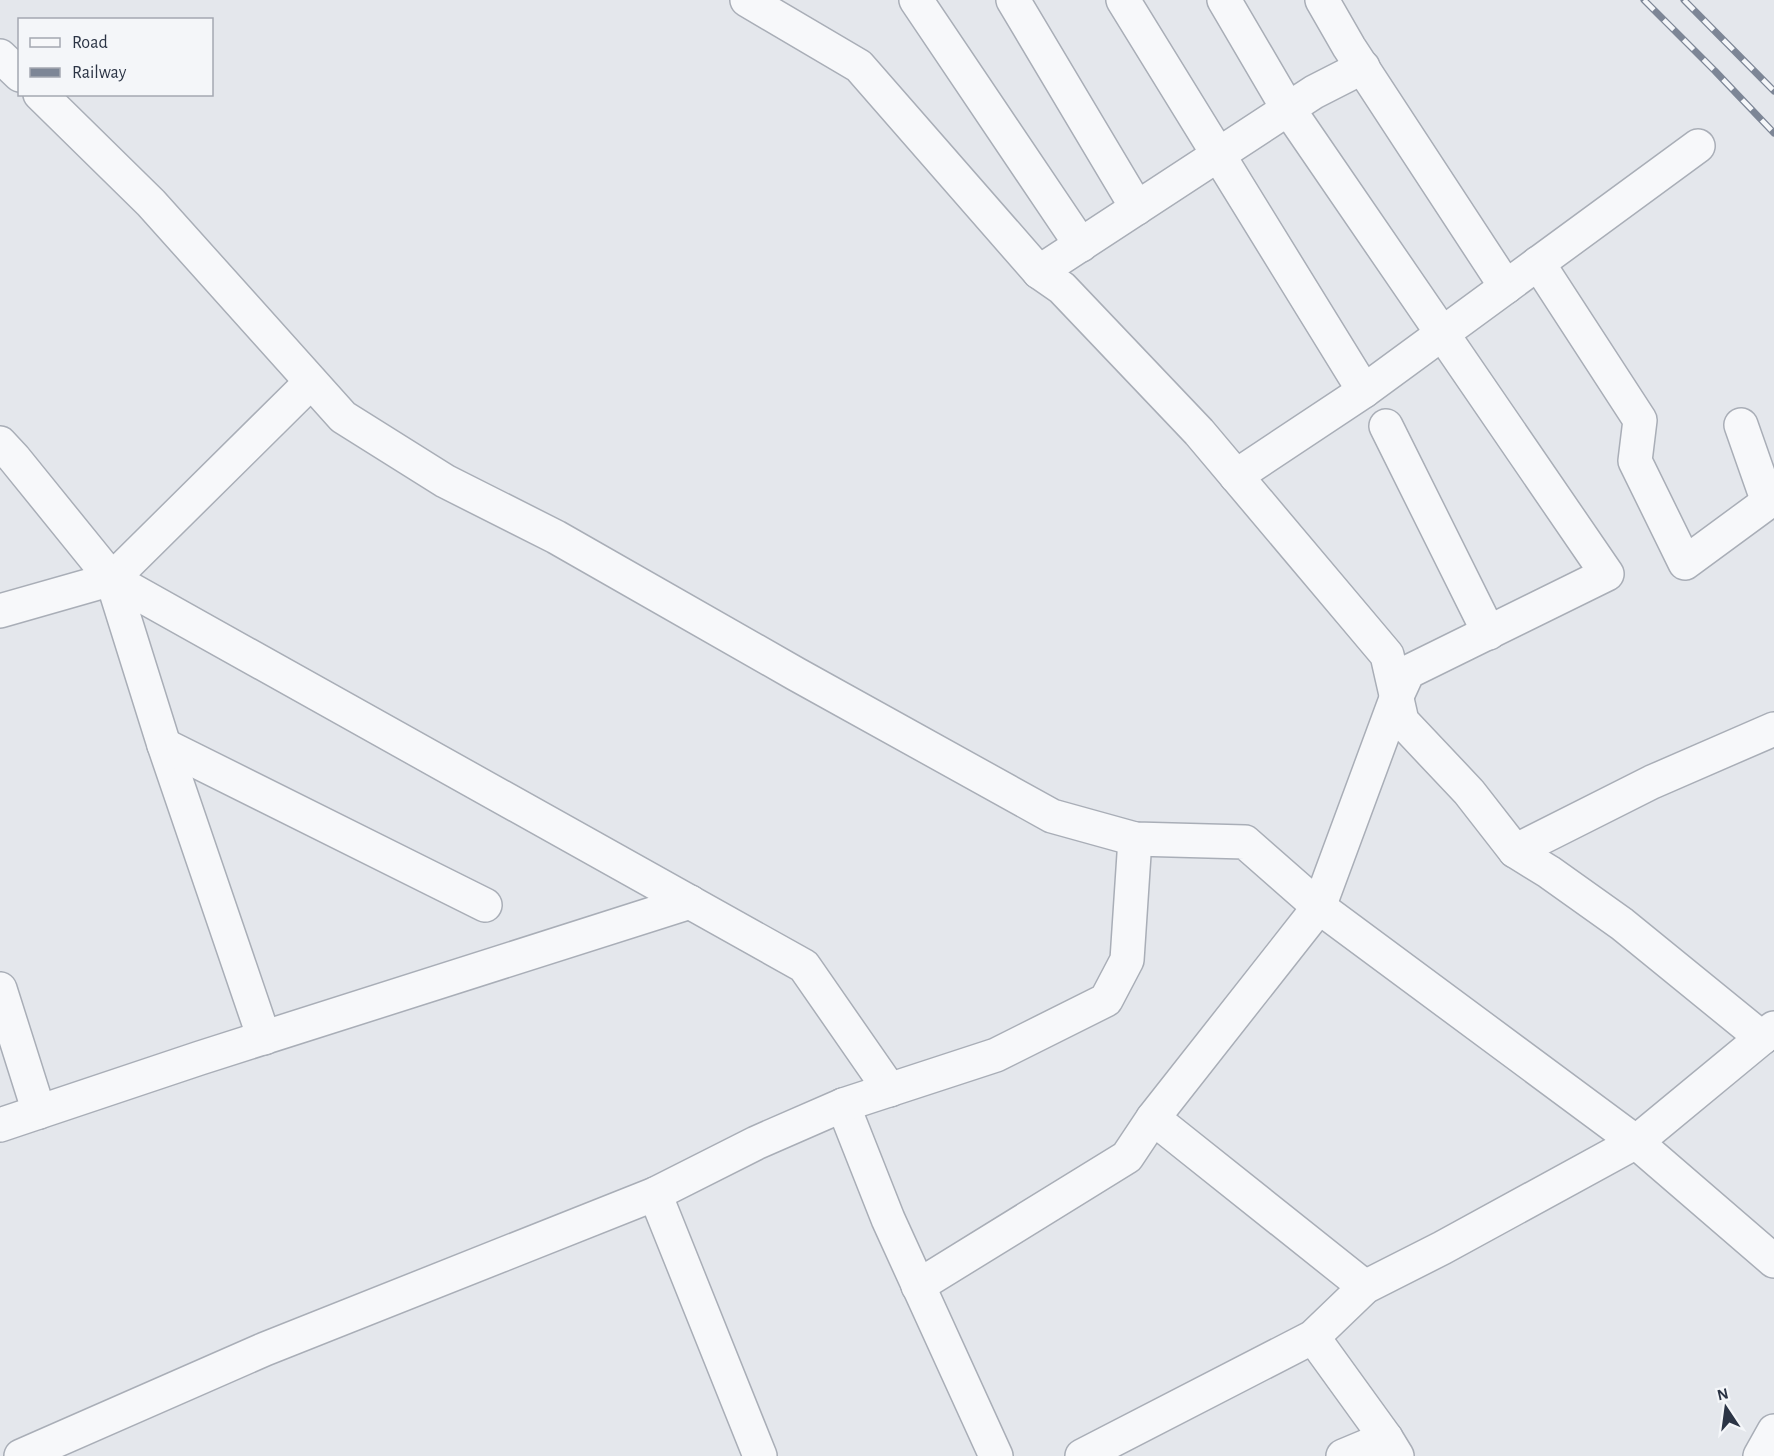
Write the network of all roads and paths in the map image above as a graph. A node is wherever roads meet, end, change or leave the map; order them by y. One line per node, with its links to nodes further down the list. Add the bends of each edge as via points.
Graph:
1 (747, 0): 7 (street)
2 (916, 0): 16 (street)
3 (1013, 0): 15 (street)
4 (1123, 0): 14 (street)
5 (1224, 0): 12 (street)
6 (1322, 0): 9 (street)
7 (786, 13): 18 (street, via 860,66)
8 (0, 56): 10 (street)
9 (1363, 67): 12 (street); 19 (street)
10 (18, 73)
11 (42, 96): 21 (street, via 151,203)
12 (1288, 109): 14 (street); 20 (street)
13 (1698, 146): 17 (street)
14 (1219, 155): 15 (street); 22 (street)
15 (1137, 208): 16 (street)
16 (1081, 245): 18 (street)
17 (1538, 263): 19 (street); 23 (street, via 1640,420 1635,461 1685,563 1768,502)
18 (1038, 272): 26 (street, via 1062,288)
19 (1506, 287): 20 (street)
20 (1442, 334): 22 (street); 29 (street, via 1607,574)
21 (311, 382): 27 (street); 33 (street, via 343,417 444,481 556,537 1052,816)
22 (1364, 391): 26 (street)
23 (1741, 425)
24 (1386, 426): 29 (street)
25 (0, 443): 27 (street)
26 (1236, 476): 30 (street, via 1387,655)
27 (112, 579): 28 (street); 32 (street); 35 (street)
28 (0, 611)
29 (1488, 633): 30 (street, via 1408,672)
30 (1396, 696): 34 (street, via 1402,721 1469,792); 37 (street)
31 (1774, 729): 34 (street, via 1652,782)
32 (164, 745): 36 (street); 40 (street)
33 (1135, 839): 37 (street, via 1245,842); 41 (street, via 1127,960 1106,1000 996,1055)
34 (1515, 851): 39 (street, via 1622,924)
35 (690, 903): 40 (street); 41 (street, via 804,966)
36 (485, 905)
37 (1319, 907): 44 (street); 46 (street)
38 (0, 989): 43 (street)
39 (1768, 1033): 46 (street)
40 (264, 1038): 43 (street)
41 (890, 1090): 42 (street)
42 (843, 1106): 47 (street, via 756,1143); 49 (street)
43 (39, 1112): 45 (street)
44 (1153, 1119): 49 (street, via 1127,1156); 50 (street)
45 (0, 1125)
46 (1636, 1142): 48 (street); 50 (street)
47 (656, 1194): 54 (street, via 265,1349); 55 (street)
48 (1774, 1261)
49 (918, 1286): 56 (street)
50 (1365, 1287): 51 (street)
51 (1313, 1337): 53 (street); 57 (street)
52 (1774, 1431): 59 (street)
53 (1391, 1447): 58 (street)
54 (21, 1456)
55 (760, 1456)
56 (996, 1456)
57 (1082, 1456)
58 (1343, 1456)
59 (1760, 1456)

